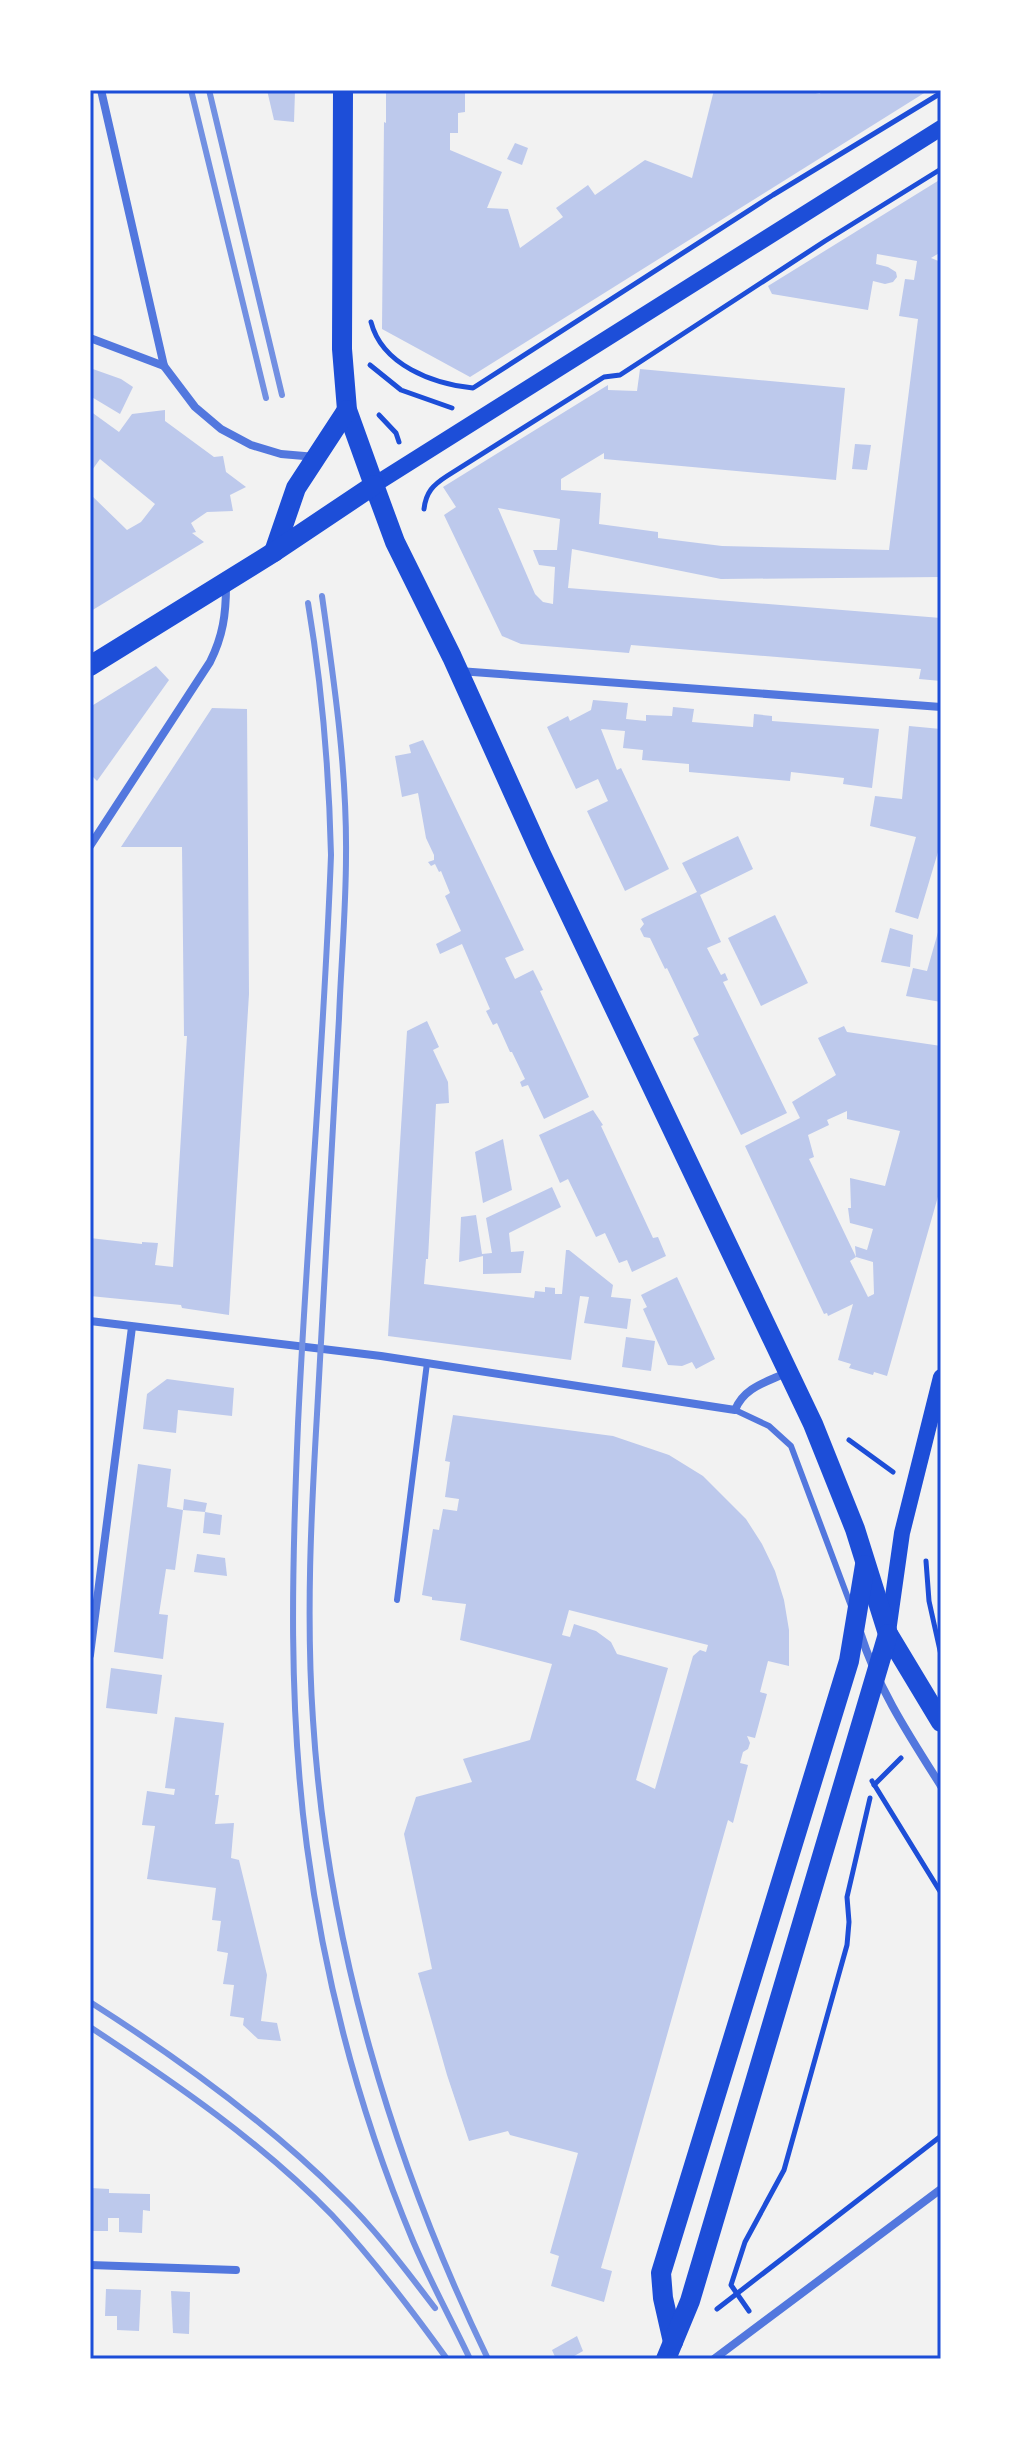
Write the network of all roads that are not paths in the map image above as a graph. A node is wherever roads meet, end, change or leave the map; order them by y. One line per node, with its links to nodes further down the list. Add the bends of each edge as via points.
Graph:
1 (101, 90): 5 (street)
2 (343, 90): 6 (main road, via 342,349)
3 (941, 128): 8 (main road)
4 (90, 338): 5 (street)
5 (164, 366): 7 (street, via 195,407 221,429 281,454)
6 (347, 410): 7 (main road); 8 (main road)
7 (317, 457): 9 (main road, via 296,488)
8 (374, 485): 9 (main road); 12 (main road, via 395,542)
9 (274, 552): 10 (main road)
10 (226, 582): 11 (main road); 14 (street, via 226,614 210,662)
11 (90, 666)
12 (459, 671): 13 (street); 18 (main road)
13 (941, 707)
14 (90, 846)
15 (90, 1321): 16 (street)
16 (132, 1327): 17 (street); 25 (street)
17 (427, 1363): 20 (street); 22 (lane)
18 (788, 1372): 20 (street, via 748,1391 739,1399); 21 (main road)
19 (941, 1377): 24 (main road, via 902,1533)
20 (739, 1411): 23 (lane, via 769,1426 791,1446)
21 (865, 1561): 23 (main road); 24 (main road)
22 (397, 1600)
23 (856, 1621): 26 (street); 32 (main road, via 849,1661 661,2273)
24 (888, 1634): 26 (main road); 27 (main road)
25 (90, 1655)
26 (872, 1666): 28 (street); 32 (main road, via 690,2301)
27 (941, 1722)
28 (941, 1786)
29 (941, 2189): 33 (street)
30 (90, 2265): 31 (street)
31 (236, 2270)
32 (670, 2351)
33 (714, 2359)

